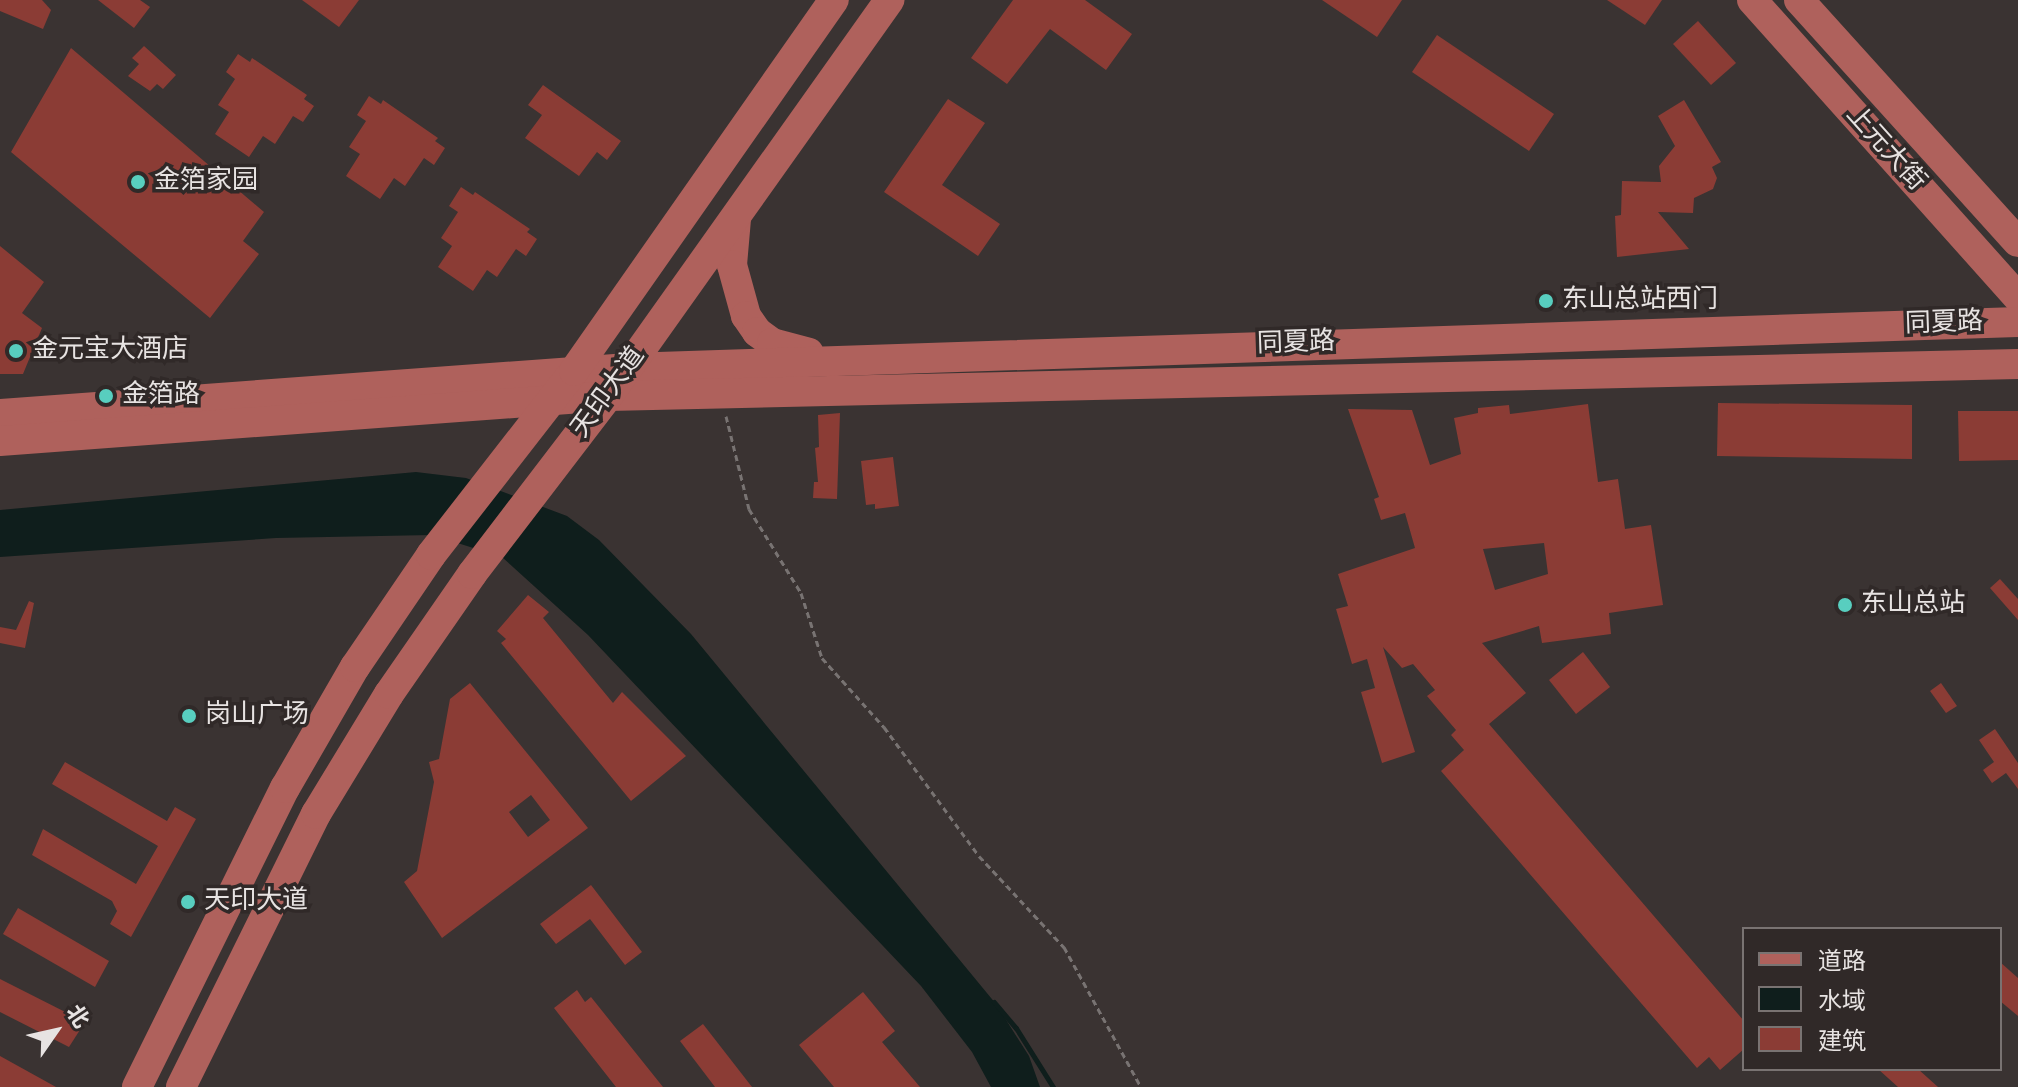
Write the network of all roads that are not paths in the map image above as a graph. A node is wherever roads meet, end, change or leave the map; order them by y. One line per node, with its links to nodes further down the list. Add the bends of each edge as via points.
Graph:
1 (834, 0): 12 (main road, 天印大道)
2 (889, 0): 5 (main road, 天印大道)
3 (1752, 0): 7 (main road, 上元大街)
4 (1799, 0): 6 (main road, 上元大街)
5 (737, 215): 9 (main road, via 732,265 746,316 757,332 797,351); 11 (main road, 天印大道)
6 (2018, 242)
7 (2018, 298)
8 (2018, 322): 9 (main road, 同夏路)
9 (847, 360): 11 (main road, 同夏路)
10 (2018, 364): 13 (main road, 同夏路)
11 (628, 368): 12 (main road, 同夏路); 13 (main road, 天印大道)
12 (574, 371): 14 (main road, 天印大道); 15 (main road)
13 (608, 396): 14 (main road); 18 (main road, 天印大道, via 472,574 389,694 316,814)
14 (551, 401): 16 (main road); 17 (main road, 天印大道, via 431,555 355,667 285,788)
15 (0, 414)
16 (0, 441)
17 (137, 1087)
18 (181, 1087)

